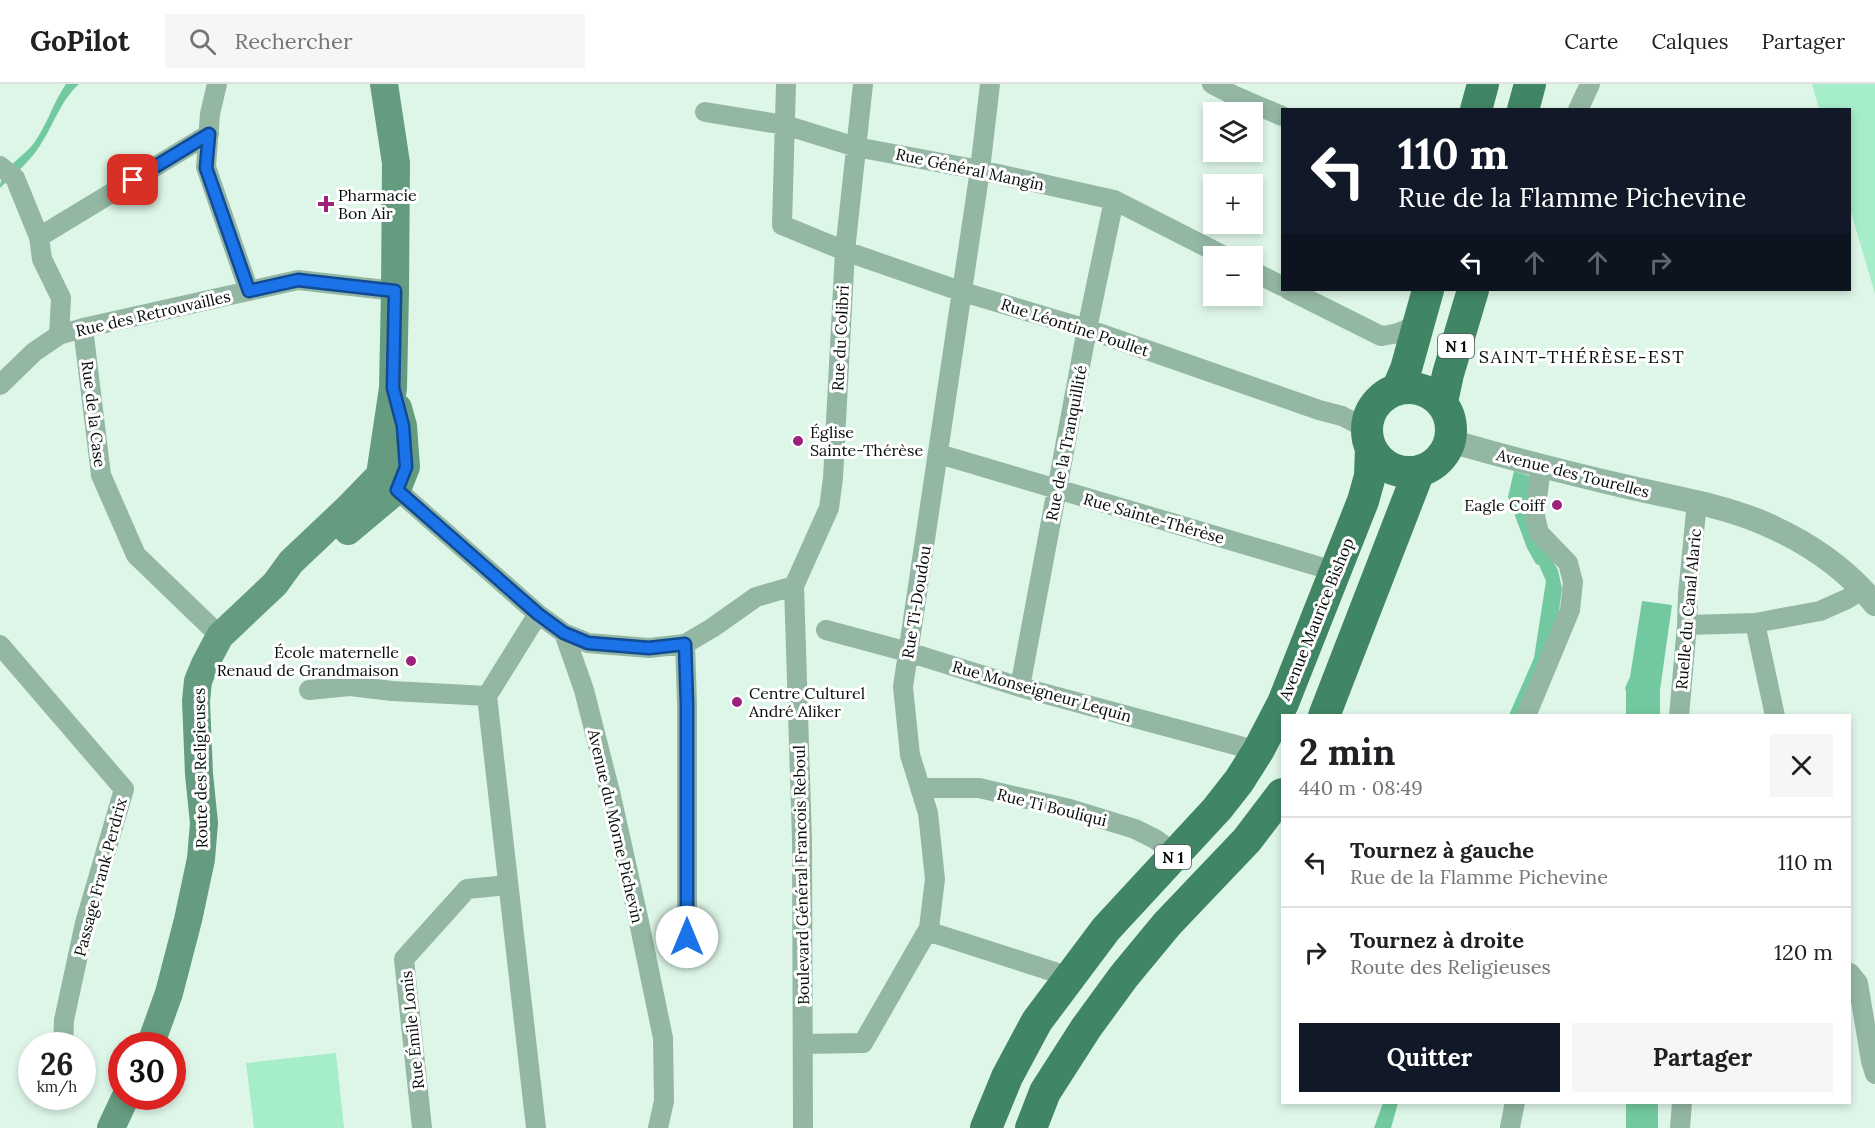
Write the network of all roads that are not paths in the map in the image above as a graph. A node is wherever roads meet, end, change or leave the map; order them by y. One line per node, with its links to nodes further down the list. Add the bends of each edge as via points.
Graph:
1 (217, 84): 16 (street)
2 (384, 84): 27 (main road, via 396,164)
3 (786, 84): 15 (street)
4 (863, 84): 17 (street, Rue du Colibri)
5 (990, 84): 19 (street, Rue Ti-Doudou)
6 (1212, 84): 14 (street)
7 (1483, 84): 10 (main road)
8 (1530, 84): 11 (main road)
9 (1590, 84): 12 (street)
10 (1477, 108)
11 (1524, 108)
12 (1579, 108)
13 (705, 112): 15 (street, Rue Général Mangin)
14 (1281, 116)
15 (785, 125): 17 (street, Rue Général Mangin); 23 (street, Rue Léontine Poullet, via 782,225)
16 (209, 134): 21 (street); 26 (street, via 206,168)
17 (856, 147): 19 (street, Rue Général Mangin); 23 (street, Rue du Colibri)
18 (0, 166): 21 (street, via 15,178)
19 (980, 170): 20 (street, Rue Général Mangin); 31 (street, Rue Ti-Doudou)
20 (1114, 200): 22 (street, Rue Général Mangin); 34 (street, Rue de la Tranquillité)
21 (39, 237): 35 (street, via 42,260 61,298)
22 (1204, 246)
23 (845, 251): 31 (street, Rue Léontine Poullet); 48 (street, Rue du Colibri, via 829,508)
24 (1263, 276): 25 (street)
25 (1281, 286)
26 (249, 291): 27 (street, Rue des Retrouvailles, via 298,280); 33 (street, Rue des Retrouvailles)
27 (395, 291): 44 (main road, via 393,388 403,426 406,467)
28 (1291, 291): 32 (street, via 1381,336 1407,330)
29 (1428, 291): 32 (main road, N 1)
30 (1473, 291): 38 (main road, N 1)
31 (963, 292): 34 (street, Rue Léontine Poullet); 41 (street, Rue Ti-Doudou)
32 (1420, 320): 37 (main road, N 1)
33 (83, 328): 35 (street, Rue des Retrouvailles); 55 (street, Rue de la Case, via 101,475 136,555)
34 (1087, 329): 39 (street, Rue Léontine Poullet, via 1342,416); 45 (street, Rue de la Tranquillité)
35 (59, 335): 36 (street, Rue des Retrouvailles, via 34,352)
36 (0, 386)
37 (1396, 390): 38 (main road, via 1419,388); 39 (main road, via 1375,405 1369,416)
38 (1442, 402): 40 (main road, via 1451,420)
39 (1369, 439): 43 (main road, via 1377,457 1395,470); 47 (main road, Avenue Maurice Bishop / N 1, via 1370,476)
40 (1450, 441): 42 (street, Avenue des Tourelles); 43 (main road, via 1439,460)
41 (939, 454): 45 (street, Rue Sainte-Thérèse); 58 (street, Rue Ti-Doudou)
42 (1541, 466): 46 (street, Avenue des Tourelles); 63 (street, via 1535,516 1539,533 1568,563 1573,582 1570,610)
43 (1419, 471): 62 (main road)
44 (389, 482): 50 (street); 55 (main road, Route des Religieuses, via 299,571 275,584)
45 (1057, 489): 47 (street, Rue Sainte-Thérèse); 59 (street, Rue de la Tranquillité)
46 (1697, 502): 49 (street, Avenue des Tourelles, via 1756,520 1813,548); 52 (street, Ruelle du Canal Alaric)
47 (1334, 571): 66 (main road, Avenue Maurice Bishop / N 1, via 1283,703)
48 (794, 586): 56 (street, via 756,597); 77 (street, Boulevard Général Francois Reboul, via 802,840)
49 (1869, 596): 51 (street, via 1847,599 1820,611)
50 (538, 614): 54 (street); 61 (street)
51 (1755, 623): 52 (street); 65 (street)
52 (1687, 625): 64 (street, Ruelle du Canal Alaric)
53 (826, 630): 58 (street, Rue Monseigneur Lequin)
54 (564, 633): 56 (street, via 588,643 649,648); 86 (street, Avenue du Morne Pichevin, via 584,690 611,796 663,1038 664,1101)
55 (220, 636): 76 (main road, Route des Religieuses, via 198,681 195,701 204,823 201,859 169,993)
56 (685, 644): 72 (street)
57 (0, 645): 75 (street, Passage Frank Perdrix, via 124,789 86,922)
58 (908, 652): 59 (street, Rue Monseigneur Lequin); 67 (street, Rue Ti-Doudou, via 903,687 910,755)
59 (1020, 687): 66 (street, Rue Monseigneur Lequin)
60 (309, 690): 61 (street, via 350,686)
61 (487, 696): 70 (street)
62 (1325, 714)
63 (1527, 714)
64 (1679, 714)
65 (1774, 714)
66 (1258, 751): 69 (main road, Avenue Maurice Bishop / N 1, via 1225,800)
67 (920, 788): 69 (street, Rue Ti Bouliqui, via 979,788 1070,809 1135,829); 71 (street, Rue Ti-Doudou, via 928,813 935,879)
68 (1281, 795): 89 (main road, N 1, via 1247,840 1167,924 1118,985 1045,1092)
69 (1176, 854): 74 (main road, Avenue Maurice Bishop / N 1, via 1106,929)
70 (508, 885): 84 (street, Rue Émile Lonis, via 467,889 404,959); 85 (street)
71 (927, 931): 74 (street); 77 (street, Rue Ti-Doudou, via 863,1043)
72 (687, 937)
73 (1851, 974): 78 (street, via 1858,983)
74 (1070, 977): 88 (main road, Avenue Maurice Bishop / N 1, via 1037,1021)
75 (64, 1032)
76 (155, 1032)
77 (803, 1044): 87 (street, Boulevard Général Francois Reboul)
78 (1875, 1074)
79 (1515, 1104): 82 (street)
80 (1682, 1104): 90 (street)
81 (119, 1110): 83 (main road)
82 (1510, 1127)
83 (111, 1128)
84 (422, 1128)
85 (536, 1128)
86 (658, 1128)
87 (803, 1128)
88 (986, 1128)
89 (1031, 1128)
90 (1680, 1128)

